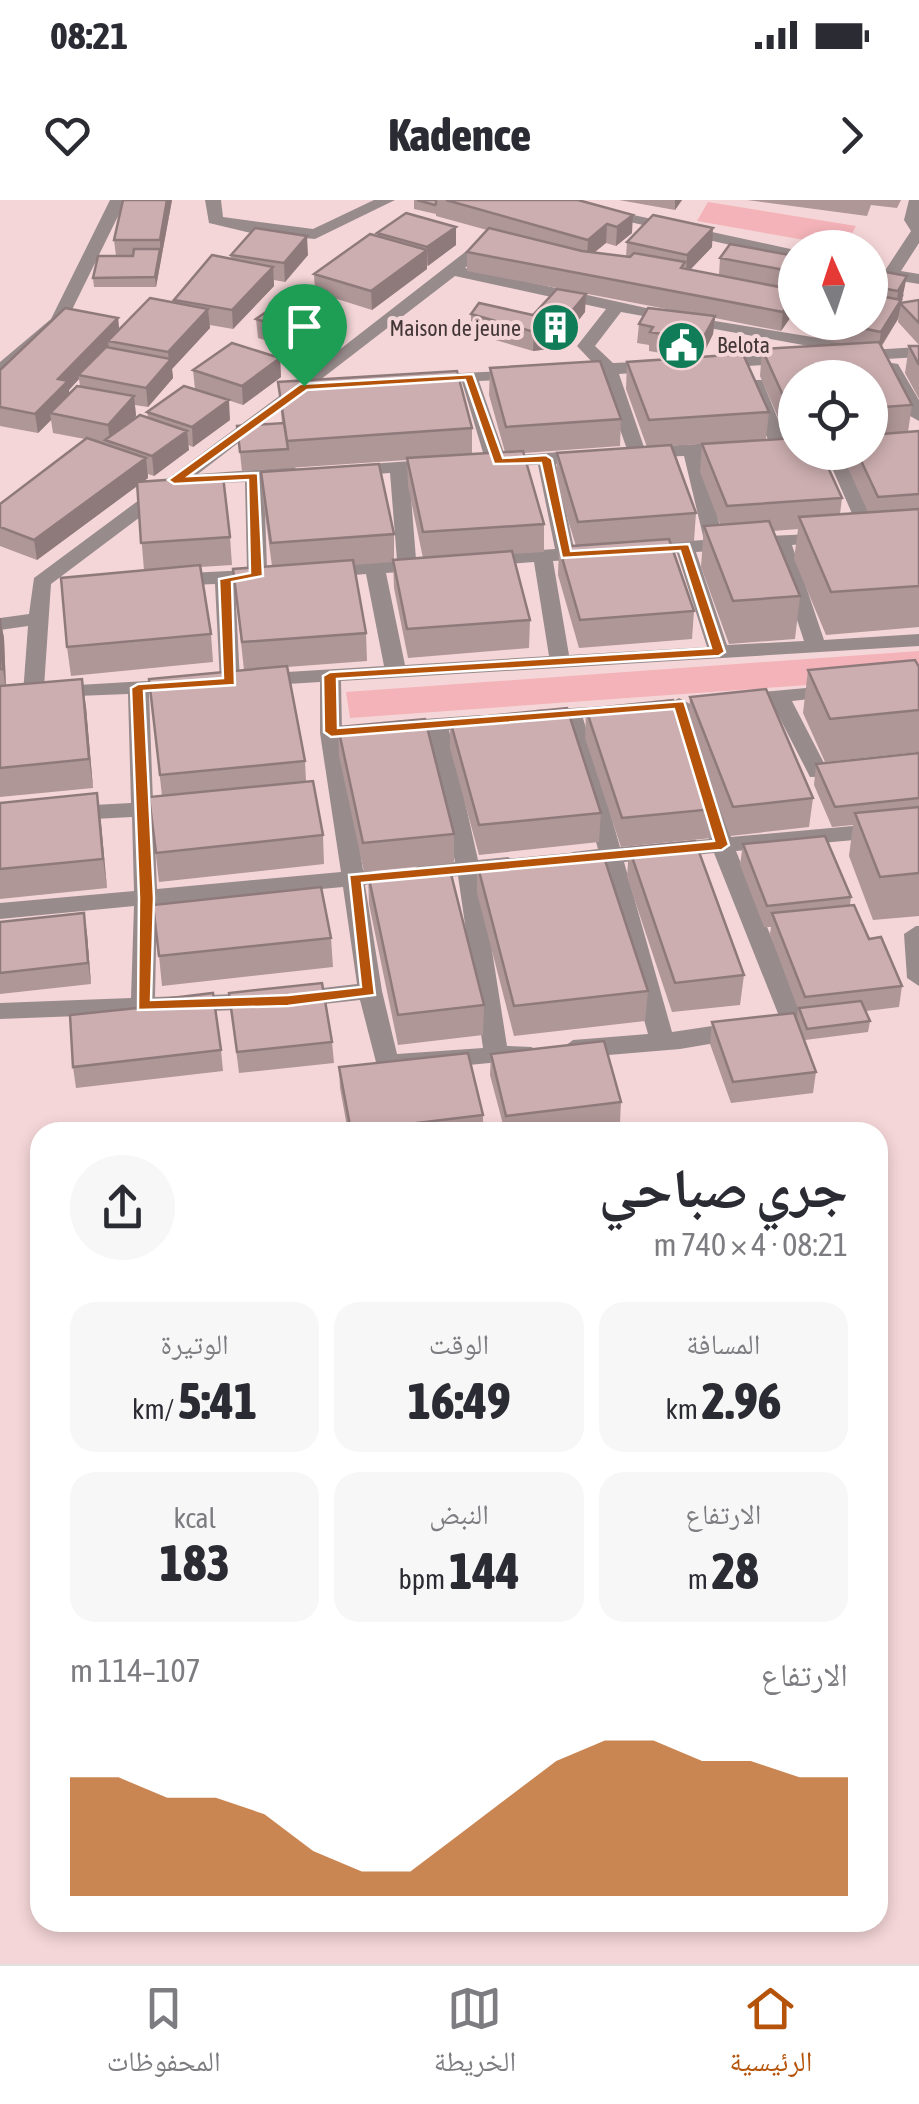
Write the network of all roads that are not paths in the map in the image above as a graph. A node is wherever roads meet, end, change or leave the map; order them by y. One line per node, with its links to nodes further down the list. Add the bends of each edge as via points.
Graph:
1 (118, 200): 20 (street, via 58,322)
2 (214, 200): 6 (street, via 215,220)
3 (387, 200): 6 (street, via 314,234)
4 (542, 200): 10 (street)
5 (917, 200): 7 (street, via 912,220)
6 (255, 230): 9 (street)
7 (919, 231): 12 (street)
8 (484, 244): 11 (street)
9 (246, 247)
10 (778, 250)
11 (452, 270): 14 (street); 24 (street)
12 (890, 275): 13 (street)
13 (919, 279)
14 (617, 306): 15 (street); 19 (street, via 586,346)
15 (718, 326): 17 (street); 18 (street)
16 (919, 352): 17 (street)
17 (884, 354): 18 (street); 25 (street)
18 (747, 362): 19 (street); 26 (street)
19 (608, 368): 21 (street); 29 (street)
20 (0, 372)
21 (469, 376): 22 (street); 31 (street)
22 (414, 380)
23 (340, 384): 24 (street)
24 (304, 386): 35 (street)
25 (919, 416)
26 (778, 426)
27 (778, 445): 28 (street)
28 (692, 450): 29 (street); 37 (street)
29 (619, 455): 30 (street)
30 (546, 459): 31 (street); 40 (street)
31 (478, 463): 32 (street)
32 (399, 468): 34 (street); 41 (street)
33 (844, 470): 36 (street, via 879,533)
34 (254, 476): 35 (street); 43 (street)
35 (174, 480): 47 (street)
36 (780, 540): 37 (street); 51 (street)
37 (715, 545): 38 (street)
38 (684, 547): 40 (street); 52 (street)
39 (542, 554): 40 (street); 41 (street); 53 (street)
40 (566, 555)
41 (407, 566): 42 (street)
42 (375, 568): 43 (street); 54 (street)
43 (276, 574): 44 (street)
44 (226, 579): 45 (street); 56 (street)
45 (152, 580)
46 (78, 581): 47 (street)
47 (40, 582): 48 (street)
48 (38, 619): 49 (street); 57 (street, via 33,694)
49 (0, 624)
50 (919, 640): 51 (street)
51 (816, 646): 52 (street)
52 (719, 652): 53 (street)
53 (560, 662): 54 (street)
54 (396, 672): 55 (street)
55 (330, 676): 56 (street); 63 (street)
56 (211, 683): 57 (street)
57 (138, 688): 66 (street)
58 (866, 689): 59 (street)
59 (779, 696): 60 (street); 64 (street, via 818,772)
60 (680, 704): 61 (street); 69 (street)
61 (571, 713): 62 (street); 70 (street)
62 (436, 724): 63 (street); 71 (street)
63 (348, 731): 72 (street, via 332,797)
64 (868, 770)
65 (202, 806): 66 (street)
66 (142, 810): 67 (street); 73 (street)
67 (0, 817)
68 (919, 828): 69 (street)
69 (722, 845): 70 (street); 80 (street, via 794,1022)
70 (610, 855): 71 (street); 80 (street)
71 (468, 868): 72 (street); 81 (street)
72 (354, 879): 73 (street); 77 (street)
73 (146, 898): 74 (street); 78 (street)
74 (0, 910)
75 (919, 934): 76 (street)
76 (919, 978)
77 (370, 992): 78 (street); 81 (street, via 387,1064)
78 (143, 1006): 79 (street)
79 (0, 1011)
80 (662, 1041): 81 (street)
81 (496, 1056)

